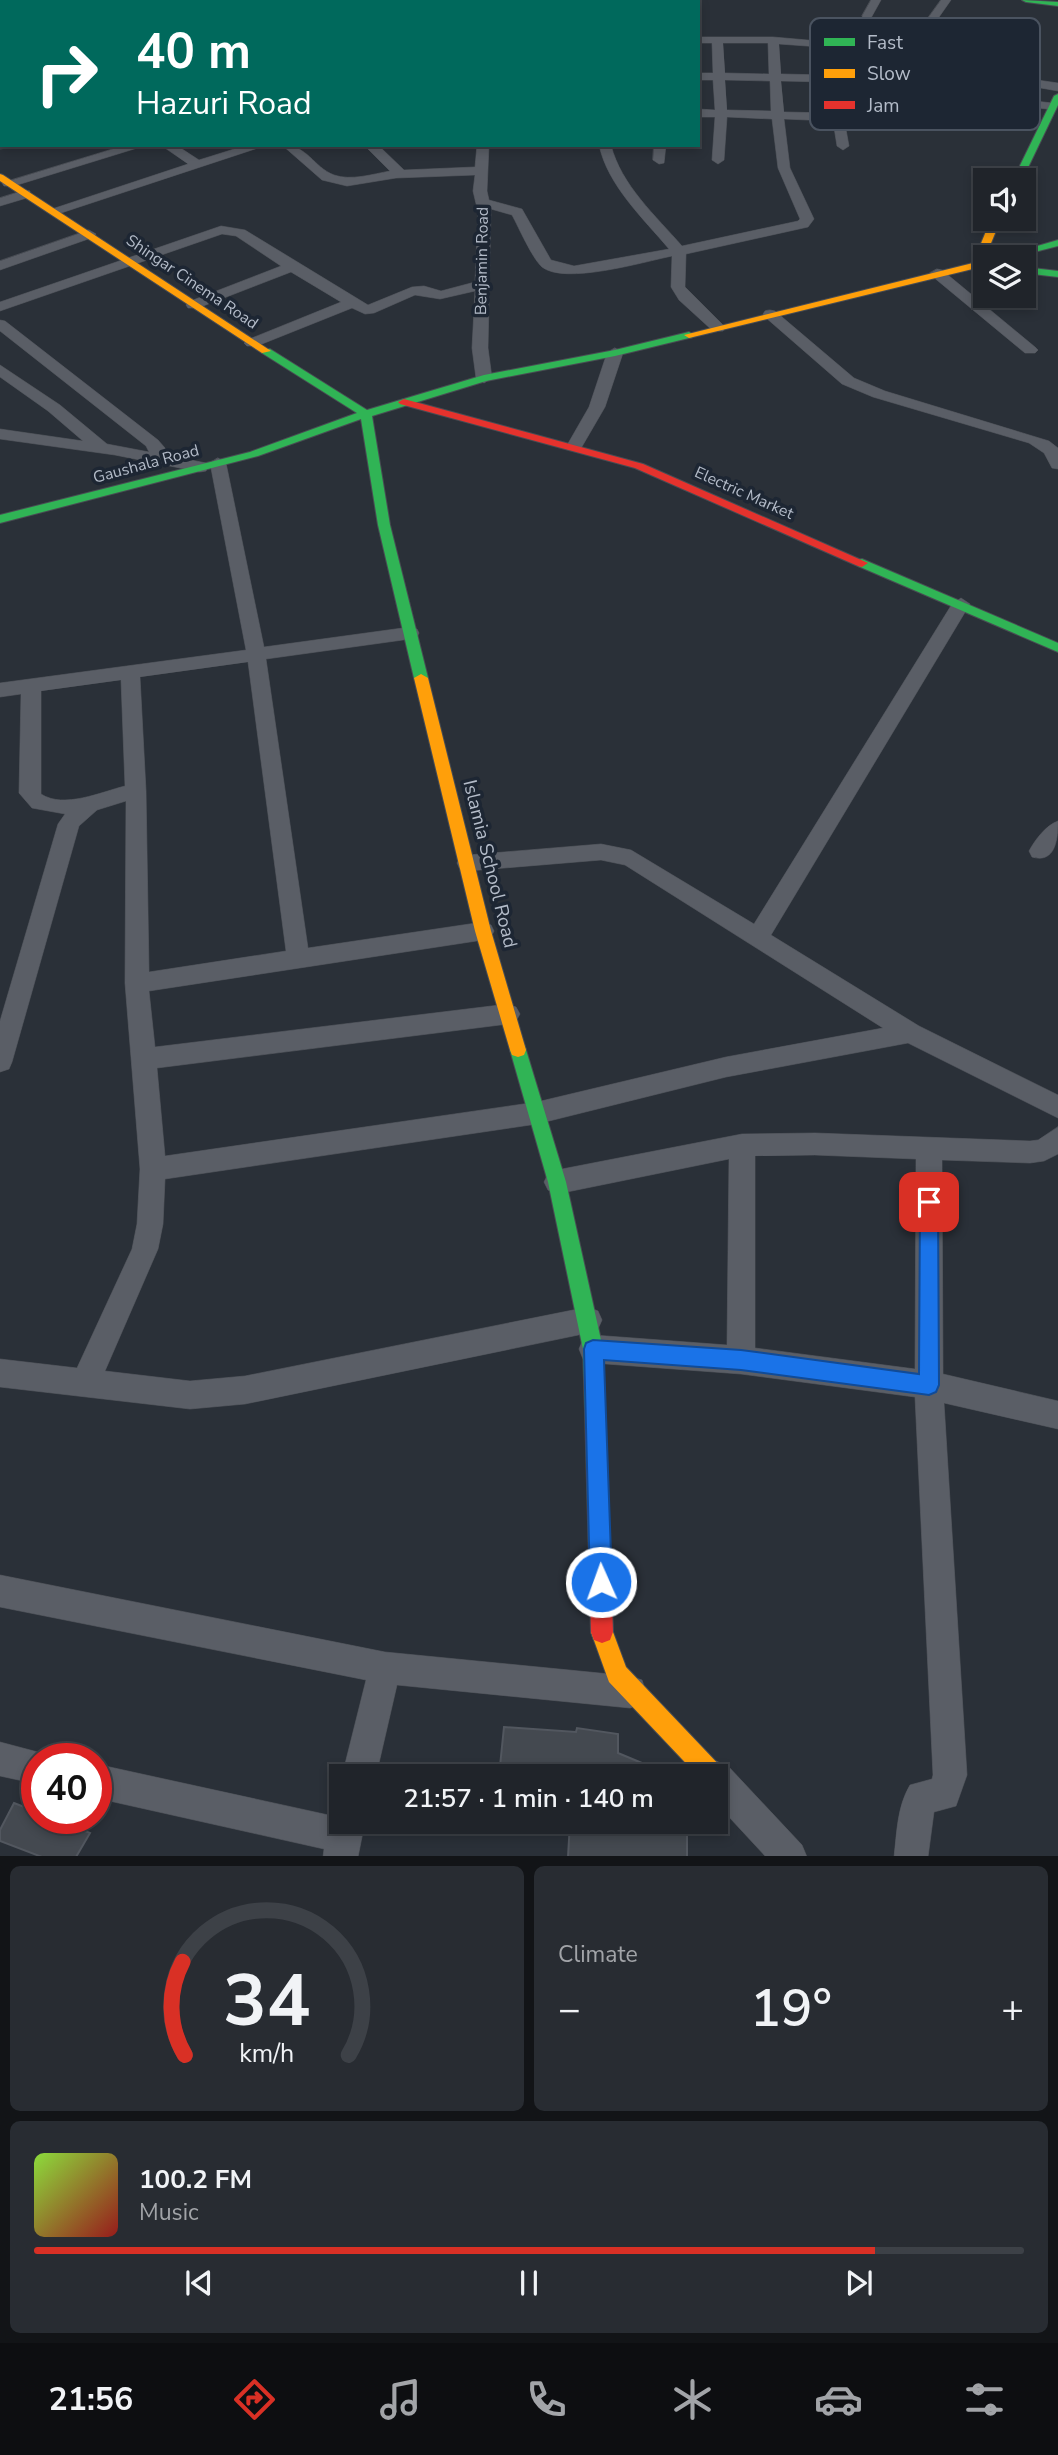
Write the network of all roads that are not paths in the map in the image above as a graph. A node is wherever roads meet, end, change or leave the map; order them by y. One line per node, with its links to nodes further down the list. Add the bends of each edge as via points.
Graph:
1 (876, 0): 5 (street)
2 (946, 0): 6 (street)
3 (1026, 0): 4 (street)
4 (1058, 4)
5 (867, 16)
6 (935, 18)
7 (700, 40): 8 (street)
8 (717, 40): 9 (street); 12 (street)
9 (773, 40): 10 (street); 13 (street)
10 (810, 43)
11 (700, 76): 12 (street)
12 (720, 76): 13 (street); 19 (street)
13 (775, 77): 14 (street); 20 (street)
14 (810, 78)
15 (1040, 84): 16 (street)
16 (1058, 87)
17 (1054, 109): 35 (street)
18 (700, 113): 19 (street)
19 (721, 114): 20 (street); 33 (street)
20 (779, 115): 21 (street); 46 (street, via 782,160 805,221)
21 (810, 116)
22 (840, 130): 23 (street)
23 (843, 146)
24 (133, 147): 38 (street)
25 (170, 147): 34 (street)
26 (254, 147): 34 (street)
27 (290, 147): 37 (street, via 335,180)
28 (372, 147): 37 (street)
29 (482, 147): 36 (street, Benjamin Road)
30 (605, 147): 46 (street, via 618,176)
31 (660, 147): 32 (street)
32 (659, 160)
33 (718, 160)
34 (196, 164): 42 (street)
35 (1023, 168)
36 (482, 171): 37 (street); 41 (street, Benjamin Road)
37 (401, 174)
38 (5, 180): 39 (street, Shingar Cinema Road)
39 (24, 194): 40 (street); 42 (street, Shingar Cinema Road)
40 (0, 202)
41 (483, 203): 46 (street, via 517,212 545,263 555,268 574,270); 54 (street, Benjamin Road)
42 (53, 211): 43 (street, Shingar Cinema Road)
43 (89, 234): 47 (street, Shingar Cinema Road); 48 (street)
44 (1058, 243): 45 (street)
45 (1036, 249)
46 (679, 251): 60 (street, via 678,287)
47 (130, 261): 50 (street, via 206,233 230,229); 56 (street, Shingar Cinema Road); 57 (street)
48 (0, 266)
49 (973, 266): 52 (street, Gaushala Road)
50 (292, 267): 55 (street); 56 (street)
51 (1036, 271): 53 (street)
52 (937, 273): 58 (street, Gaushala Road); 62 (street)
53 (1058, 274)
54 (482, 285): 55 (street, via 440,295 412,291 368,310); 65 (street, Benjamin Road)
55 (352, 303): 61 (street)
56 (193, 306): 61 (street, Shingar Cinema Road)
57 (0, 307)
58 (771, 314): 60 (street, Gaushala Road); 72 (street, via 848,382 1035,440 1050,447)
59 (0, 324): 71 (street, via 152,443)
60 (718, 328): 63 (street, Gaushala Road)
61 (252, 343): 67 (street, Shingar Cinema Road)
62 (1030, 350)
63 (615, 353): 65 (street, Gaushala Road); 69 (street, via 597,407)
64 (0, 370): 70 (street)
65 (484, 378): 66 (street, Gaushala Road)
66 (404, 402): 67 (street, Gaushala Road); 69 (street, Electric Market)
67 (366, 414): 73 (street, Gaushala Road); 76 (street, Islamia School Road, via 384,525)
68 (0, 434): 70 (street)
69 (574, 447): 75 (street, Electric Market, via 639,466)
70 (102, 448): 71 (street)
71 (158, 458): 73 (street)
72 (1058, 464)
73 (209, 465): 74 (street, Gaushala Road); 78 (street)
74 (0, 519)
75 (961, 604): 77 (street, Electric Market); 88 (street)
76 (410, 633): 78 (street); 86 (street, Islamia School Road)
77 (1058, 648)
78 (256, 653): 79 (street); 89 (street)
79 (130, 671): 80 (street); 82 (street)
80 (31, 685): 81 (street); 83 (street, via 32,800 47,805)
81 (0, 690)
82 (136, 791): 83 (street); 90 (street)
83 (87, 805): 94 (street, via 64,835)
84 (1058, 829): 85 (street)
85 (1040, 851)
86 (468, 863): 87 (street, Islamia School Road); 88 (street, via 618,853)
87 (483, 930): 89 (street); 91 (street, Islamia School Road)
88 (758, 937): 92 (street)
89 (298, 957): 90 (street)
90 (137, 983): 93 (street)
91 (508, 1014): 93 (street); 96 (street, Islamia School Road)
92 (910, 1033): 95 (street); 96 (street, via 726,1067)
93 (144, 1059): 100 (street)
94 (0, 1062)
95 (1058, 1107)
96 (537, 1113): 100 (street); 101 (street, Islamia School Road)
97 (1058, 1138): 99 (street, via 1044,1150 1030,1153)
98 (742, 1145): 99 (street); 101 (street); 104 (street)
99 (929, 1150): 107 (street)
100 (153, 1169): 106 (street, via 145,1249)
101 (557, 1182): 102 (street, Islamia School Road)
102 (588, 1320): 103 (street, Islamia School Road); 106 (street, via 245,1390 190,1395)
103 (593, 1349): 104 (street); 111 (street, Islamia School Road, via 602,1634 617,1674)
104 (741, 1360): 107 (street)
105 (2, 1378): 106 (street)
106 (85, 1383)
107 (929, 1385): 108 (street); 120 (street, via 950,1775 944,1794 922,1797 918,1804)
108 (1058, 1415)
109 (0, 1591): 110 (street)
110 (385, 1668): 111 (street); 114 (street)
111 (633, 1693): 115 (street, Islamia School Road)
112 (0, 1759): 113 (street)
113 (21, 1764)
114 (362, 1764)
115 (702, 1764)
116 (112, 1785): 118 (street)
117 (728, 1791): 119 (street)
118 (344, 1838)
119 (789, 1856)
120 (911, 1856)

